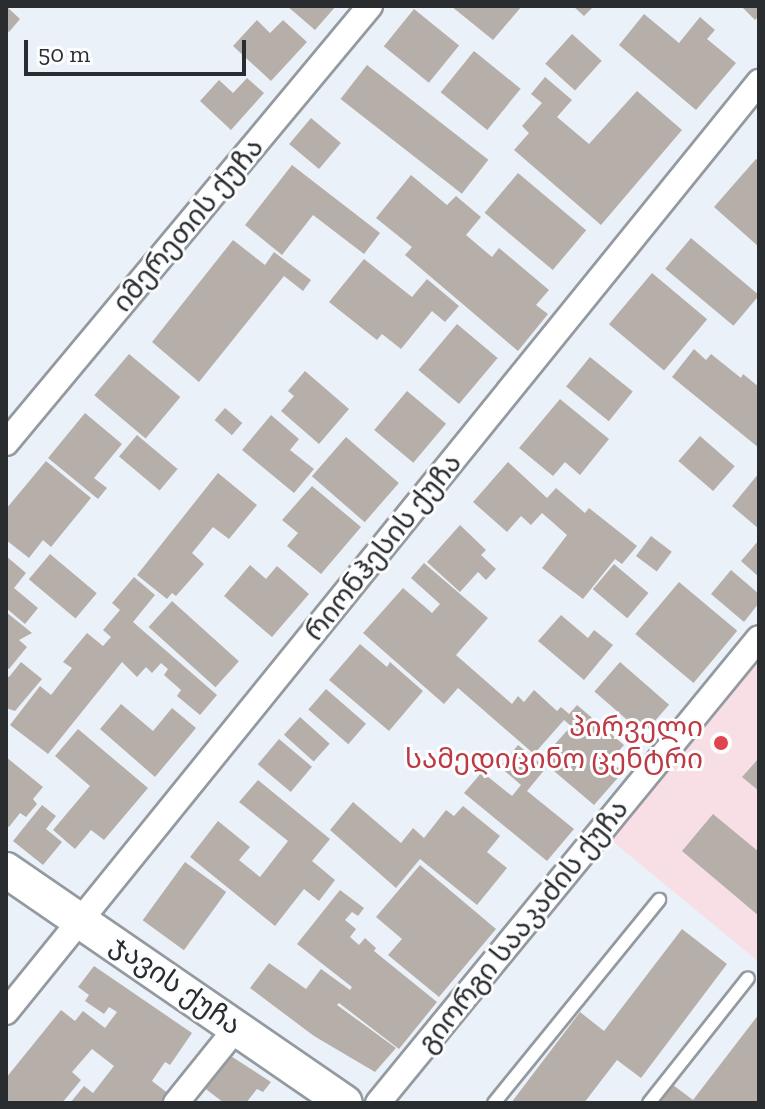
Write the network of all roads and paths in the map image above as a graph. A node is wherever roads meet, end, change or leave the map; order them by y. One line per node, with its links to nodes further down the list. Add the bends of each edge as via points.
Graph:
1 (370, 6): 3 (street, იმერეთის ქუჩა)
2 (759, 82): 7 (street, რიონჰესის ქუჩა)
3 (6, 443)
4 (759, 638): 13 (street, გიორგი სააკაძის ქუჩა)
5 (6, 870): 7 (street, ჯავის ქუჩა)
6 (659, 900): 14 (lane)
7 (82, 920): 9 (street, რიონჰესის ქუჩა); 10 (street, ჯავის ქუჩა)
8 (748, 978): 15 (lane)
9 (6, 1012)
10 (237, 1027): 11 (street); 12 (street, ჯავის ქუჩა)
11 (176, 1103)
12 (345, 1103)
13 (378, 1103)
14 (494, 1103)
15 (649, 1103)

